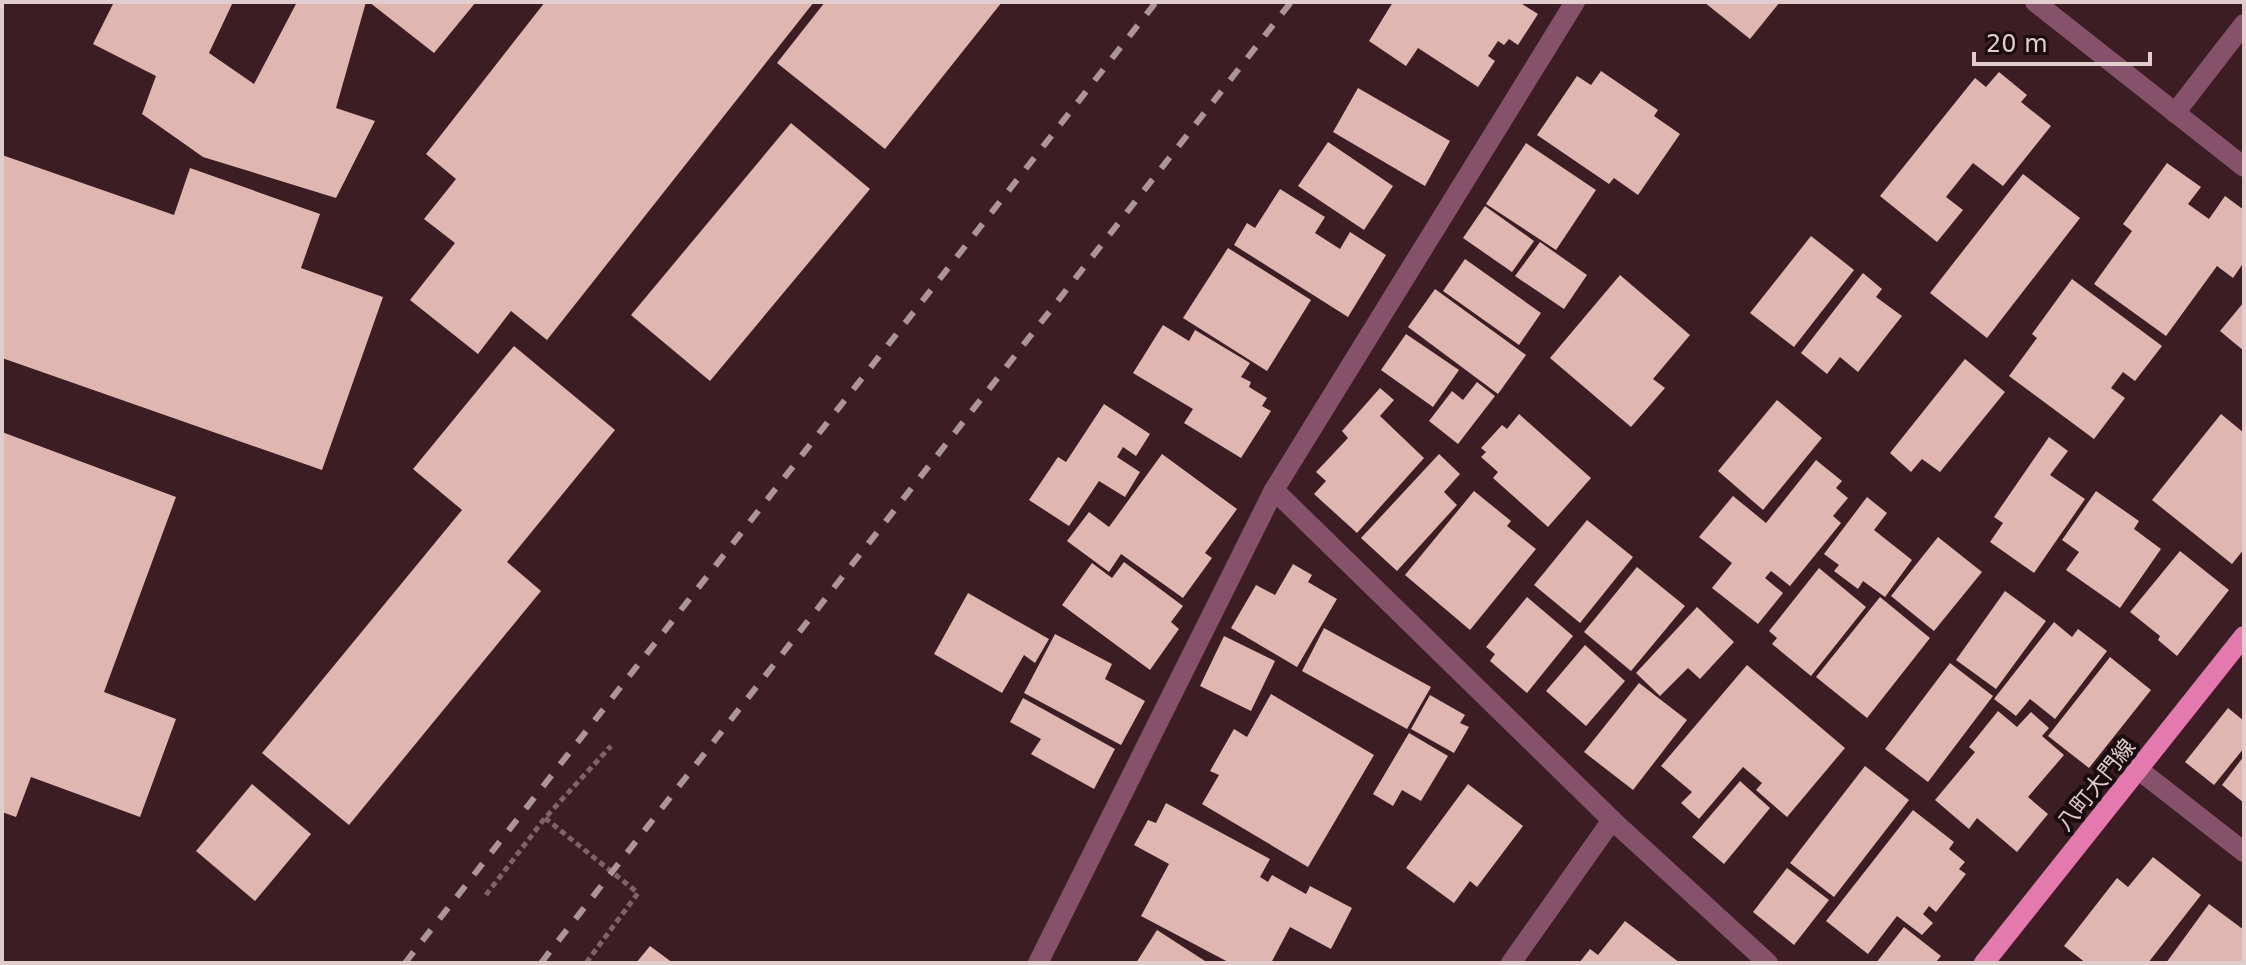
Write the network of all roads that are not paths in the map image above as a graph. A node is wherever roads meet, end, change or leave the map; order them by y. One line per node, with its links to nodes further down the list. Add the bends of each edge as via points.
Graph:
1 (1575, 2): 6 (street)
2 (2035, 2): 4 (street)
3 (2244, 24): 4 (street)
4 (2175, 113): 5 (street)
5 (2244, 167)
6 (1274, 490): 9 (street); 11 (street)
7 (2244, 636): 8 (main road, 八町大門線)
8 (2139, 770): 10 (street); 14 (main road, 八町大門線)
9 (1612, 820): 12 (street); 13 (street)
10 (2244, 852)
11 (1038, 963)
12 (1511, 963)
13 (1768, 963)
14 (1984, 963)

